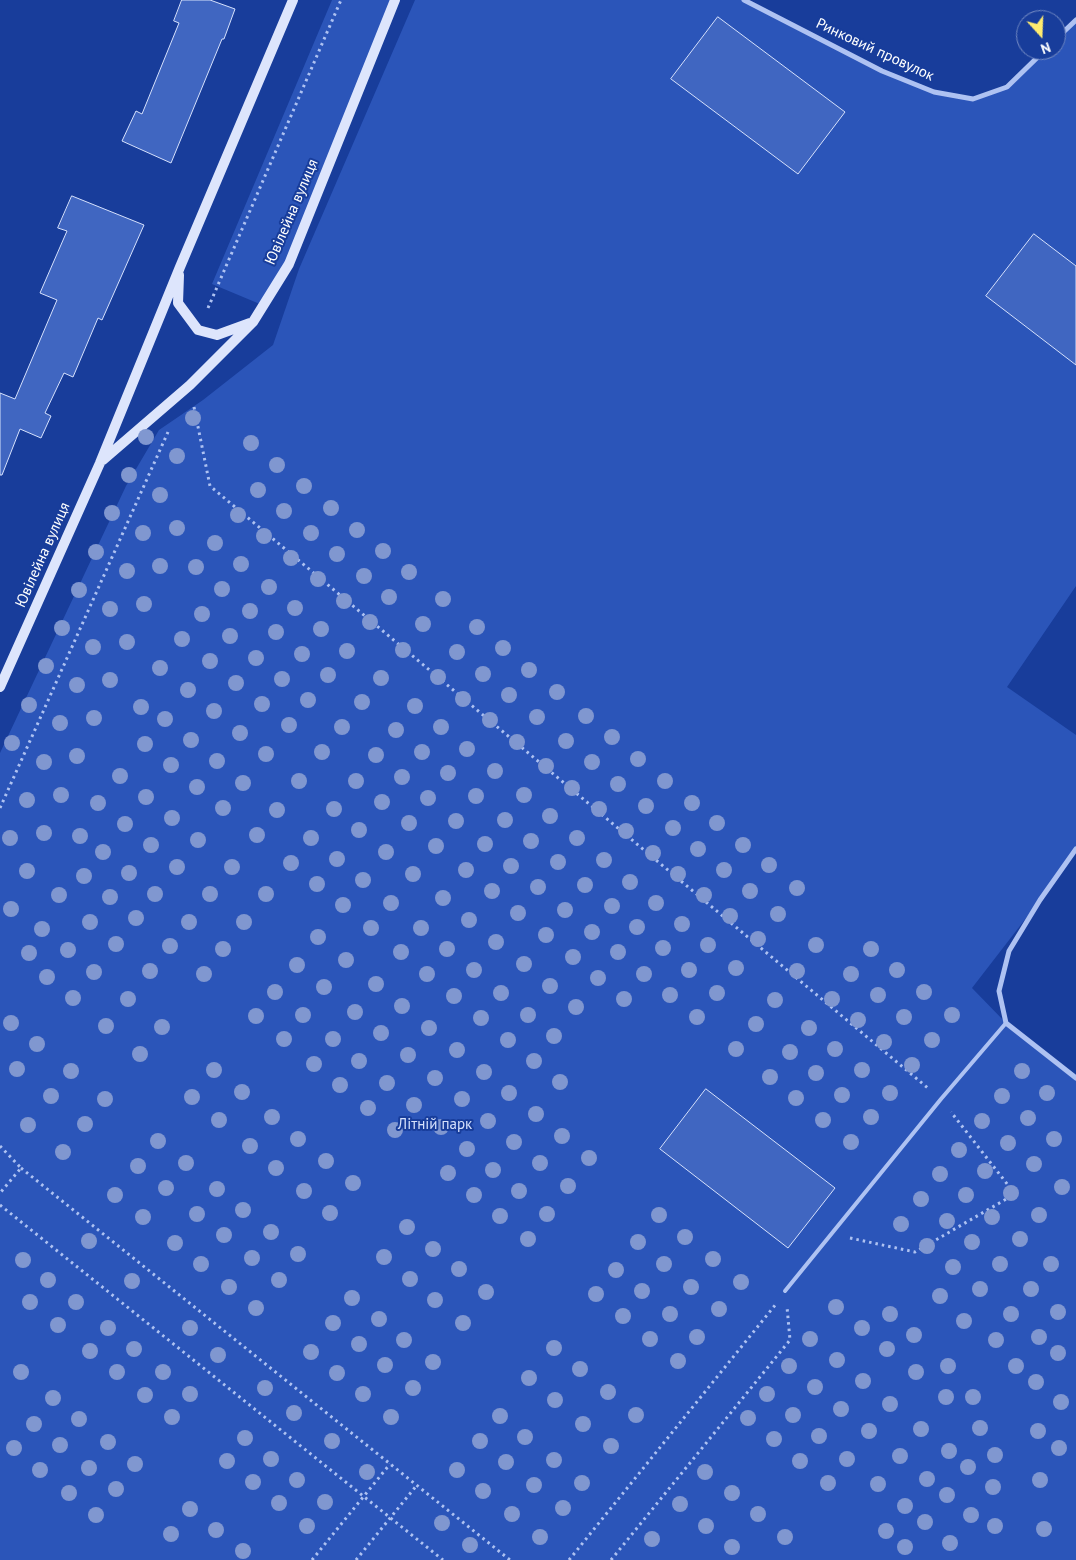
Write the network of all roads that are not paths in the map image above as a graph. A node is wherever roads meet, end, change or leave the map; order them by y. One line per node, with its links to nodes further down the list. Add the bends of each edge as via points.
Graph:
1 (293, 0): 7 (street, Ювілейна вулиця)
2 (395, 0): 8 (street, Ювілейна вулиця, via 289,264)
3 (744, 0): 6 (street, Ринковий провулок, via 882,71 934,92 973,99 1007,87)
4 (1076, 20): 5 (street)
5 (1066, 30)
6 (1035, 60)
7 (180, 267): 8 (street, via 178,303 198,330 217,335); 9 (street, Ювілейна вулиця)
8 (253, 322): 9 (street, Ювілейна вулиця, via 190,385)
9 (100, 463): 10 (street, Ювілейна вулиця)
10 (0, 687)
11 (1076, 849): 12 (street, via 1009,951 999,991)
12 (1006, 1023): 13 (street); 14 (lane, via 940,1099)
13 (1076, 1078)
14 (786, 1292)

